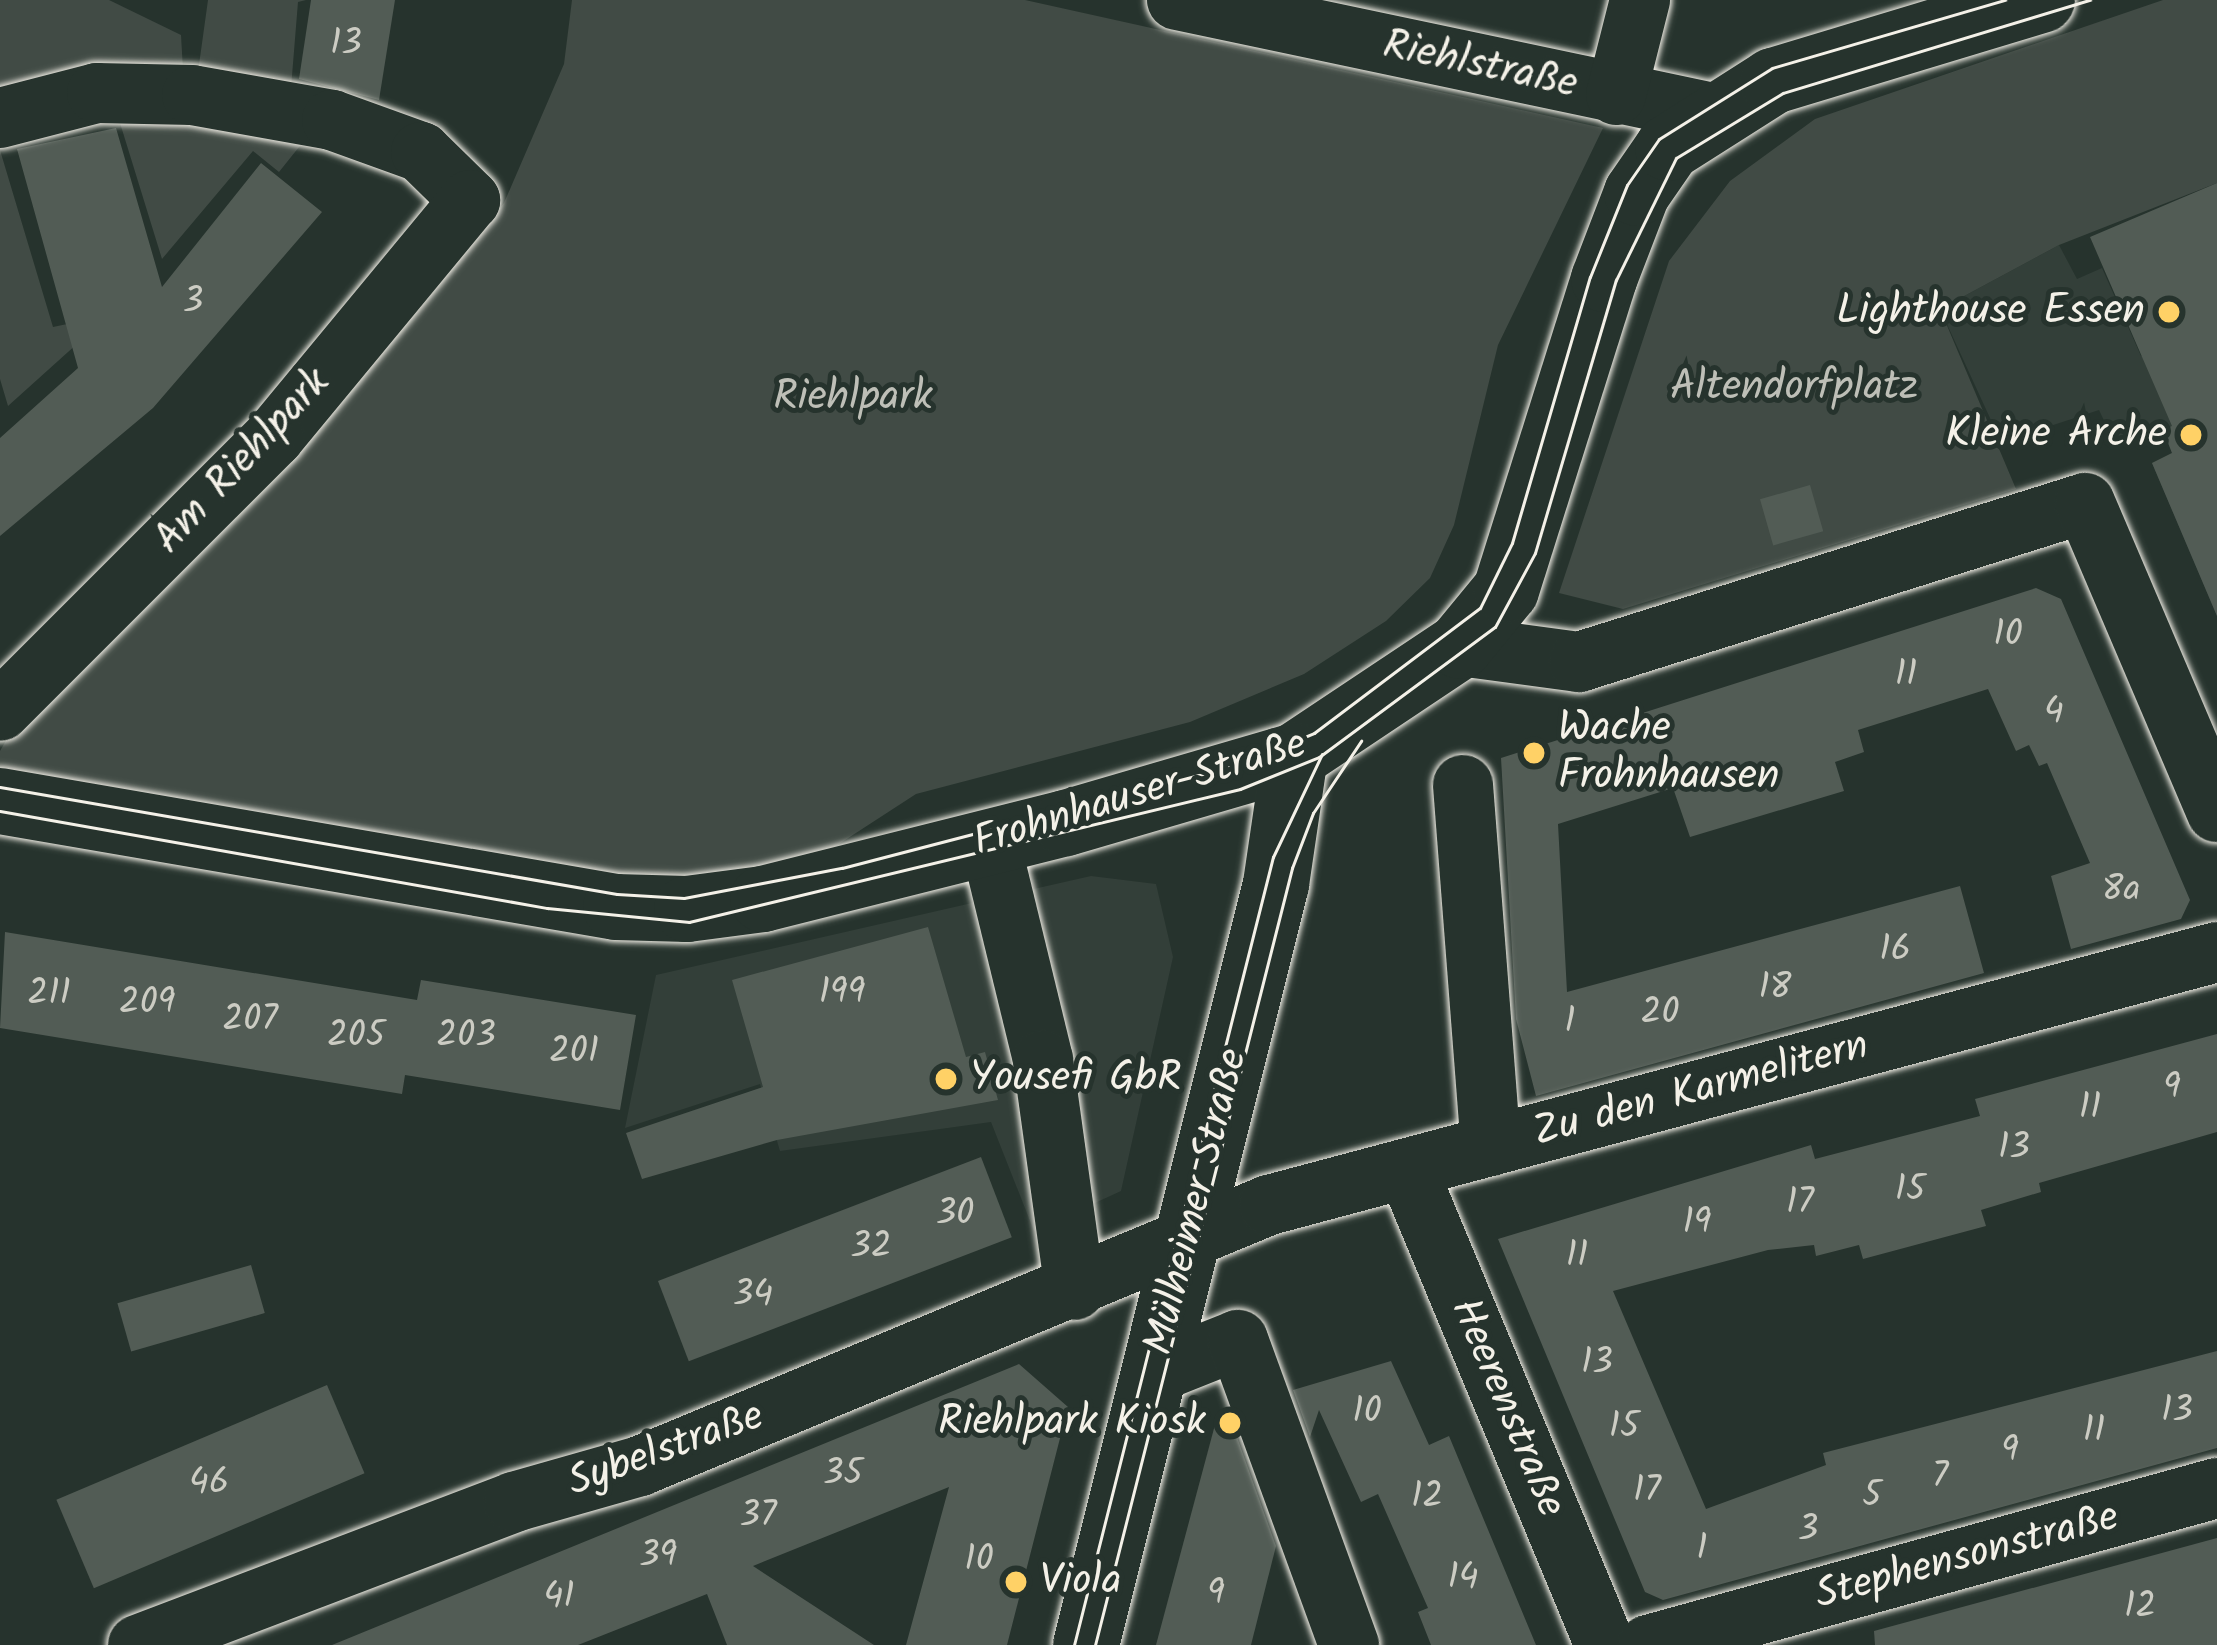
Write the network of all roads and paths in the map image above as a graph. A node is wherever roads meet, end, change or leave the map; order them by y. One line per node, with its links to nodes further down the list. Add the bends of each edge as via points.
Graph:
1 (1177, 0): 4 (street, Riehlstraße)
2 (1640, 0): 4 (street)
3 (2042, 0): 5 (main road, Frohnhauser Straße, via 1774,81)
4 (1616, 95): 5 (street, Riehlstraße)
5 (1713, 112): 7 (main road, Frohnhauser Straße, via 1668,148 1637,194 1506,590)
6 (0, 118): 8 (street, Am Riehlpark, via 97,93 192,95 332,120 421,152 470,200 274,437)
7 (1460, 646): 9 (main road, Frohnhauser Straße); 12 (street, via 1579,662 2085,502)
8 (0, 710)
9 (1295, 756): 13 (main road, Frohnhauser Straße); 17 (main road, Mülheimer Straße, via 1276,884)
10 (1462, 785): 15 (street)
11 (0, 801): 13 (main road, Frohnhauser Straße, via 616,907 763,899)
12 (2217, 812)
13 (990, 842): 18 (street, via 1043,1060)
14 (2217, 952): 15 (street, Zu den Karmelitern)
15 (1491, 1146): 16 (street, Zu den Karmelitern)
16 (1408, 1172): 17 (street, Zu den Karmelitern, via 1269,1205); 24 (street, Heerenstraße)
17 (1190, 1241): 18 (street, Sybelstraße); 19 (main road, Mülheimer Straße)
18 (1075, 1290): 21 (street, Sybelstraße, via 640,1466 514,1502)
19 (1155, 1373): 22 (main road, Mülheimer Straße); 23 (street, via 1238,1340)
20 (2217, 1488): 25 (street, Stephensonstraße)
21 (138, 1645)
22 (1086, 1645)
23 (1348, 1645)
24 (1605, 1645)
25 (1648, 1645)

